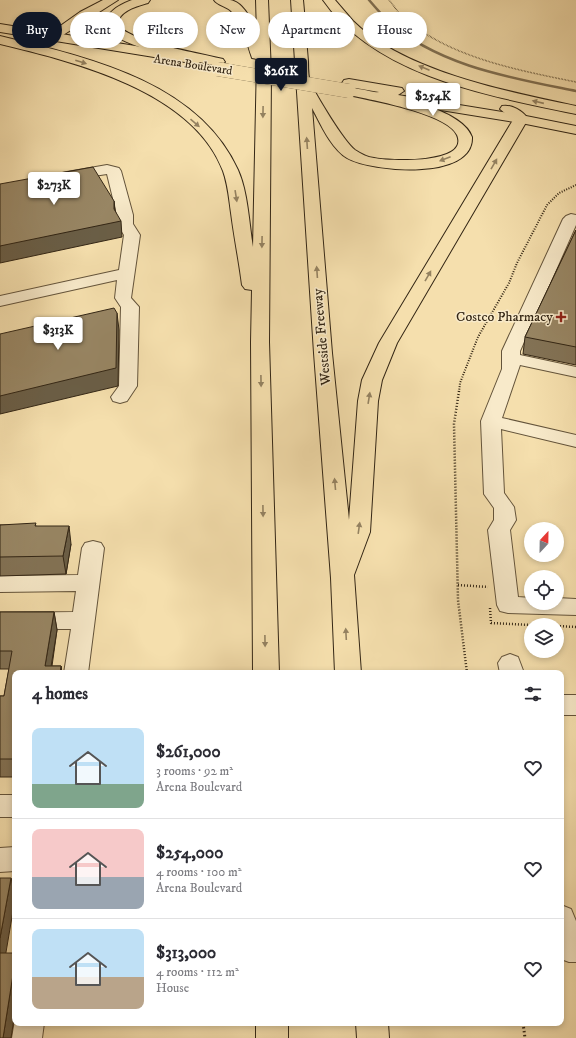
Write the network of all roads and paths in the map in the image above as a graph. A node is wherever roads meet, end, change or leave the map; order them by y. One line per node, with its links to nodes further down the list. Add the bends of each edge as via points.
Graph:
1 (112, 0): 9 (main road, via 84,14)
2 (144, 0): 15 (main road, via 122,9 113,17 112,27 118,33)
3 (220, 0): 16 (main road, via 234,5 241,12)
4 (262, 0): 16 (main road)
5 (297, 0): 17 (main road, Westside Freeway)
6 (329, 0): 20 (main road, one-way to 6, via 484,88 410,62 356,30)
7 (389, 0): 18 (path, via 406,19 437,40 457,49 505,66)
8 (0, 28): 10 (main road, Arena Boulevard)
9 (62, 30)
10 (12, 31)
11 (0, 34): 12 (main road, Arena Boulevard)
12 (12, 35)
13 (0, 40): 28 (main road, one-way to 28, via 79,61 134,82 170,103 204,130 224,158 233,178)
14 (62, 41): 15 (main road, Arena Boulevard)
15 (217, 66): 19 (main road, Arena Boulevard, bridge)
16 (264, 73): 28 (main road, one-way to 28)
17 (302, 79): 19 (main road, one-way to 17, via 445,119 463,133 465,140 462,147 459,152 447,158 426,164 393,165 363,160 345,150); 35 (main road, Westside Freeway, one-way to 17)
18 (576, 82)
19 (349, 87): 21 (main road, Arena Boulevard)
20 (576, 110)
21 (514, 114): 22 (main road, Arena Boulevard); 23 (main road, Arena Boulevard); 35 (main road, one-way to 21, via 359,532 368,401 372,380 388,343)
22 (576, 120)
23 (576, 130)
24 (53, 179): 26 (lane, via 106,169 114,172 125,224 132,235)
25 (576, 220): 29 (lane, via 571,219 511,352)
26 (127, 273): 27 (lane); 31 (lane, via 123,298 130,307 128,386)
27 (0, 301)
28 (260, 342): 44 (main road, one-way to 44)
29 (511, 358): 30 (lane); 32 (lane, via 511,369)
30 (576, 372)
31 (120, 397)
32 (491, 421): 33 (lane); 38 (lane, via 494,494 504,507 505,520 499,530 508,604)
33 (576, 441)
34 (93, 548): 36 (lane)
35 (343, 578): 45 (main road, Westside Freeway, one-way to 35)
36 (88, 583): 37 (lane); 39 (lane)
37 (0, 584)
38 (576, 607)
39 (83, 620): 40 (lane); 43 (lane)
40 (0, 621)
41 (564, 626): 42 (path)
42 (576, 627)
43 (76, 670)
44 (266, 670)
45 (348, 670)
46 (564, 705): 47 (lane)
47 (576, 705)
48 (0, 806): 49 (lane)
49 (12, 806)
50 (12, 859): 51 (lane)
51 (0, 860)
52 (564, 930): 53 (lane, via 569,949)
53 (576, 949)
54 (29, 1026): 58 (lane)
55 (272, 1026): 59 (main road)
56 (372, 1026): 60 (main road)
57 (523, 1026): 61 (path)
58 (27, 1038)
59 (272, 1038)
60 (373, 1038)
61 (525, 1038)

